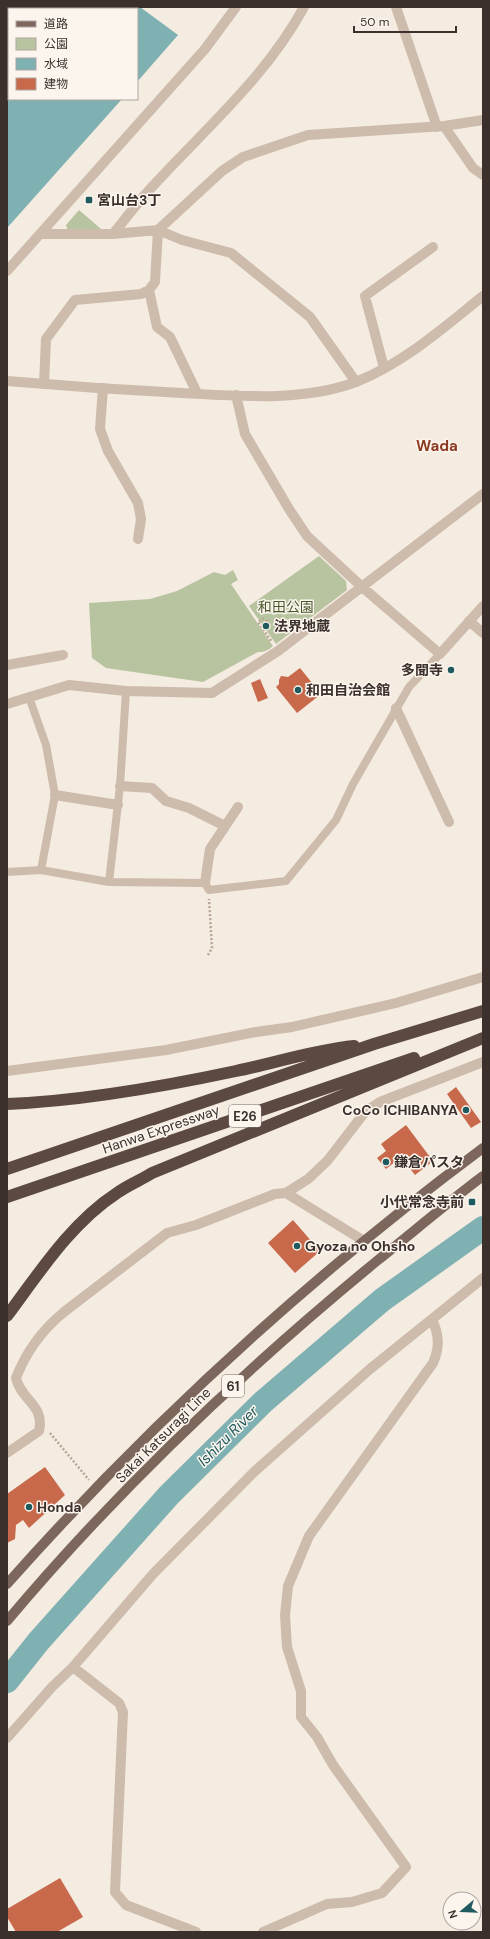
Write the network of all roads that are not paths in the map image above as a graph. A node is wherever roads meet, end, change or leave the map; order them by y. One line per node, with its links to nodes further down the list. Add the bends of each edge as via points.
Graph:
1 (236, 7): 8 (street, via 205,49)
2 (304, 7): 9 (street, via 289,34 266,66 150,188)
3 (396, 7): 5 (street)
4 (483, 120): 5 (street)
5 (440, 126): 6 (street, via 473,168); 7 (street, via 308,134 243,156 222,171)
6 (483, 175)
7 (158, 230): 9 (street); 12 (street, via 155,282); 16 (street, via 182,240 232,253 310,317)
8 (41, 234): 9 (street); 11 (street)
9 (113, 234)
10 (433, 248): 14 (street, via 365,296)
11 (7, 271)
12 (150, 290): 17 (street, via 141,294 75,300 46,339); 19 (street, via 157,327 170,337)
13 (483, 296): 14 (street, via 423,345)
14 (384, 368): 16 (street)
15 (7, 381): 17 (street)
16 (356, 382): 20 (street, via 309,392)
17 (44, 384): 18 (street)
18 (103, 388): 19 (street); 22 (street, via 100,429 108,451 138,503 141,519)
19 (197, 393): 20 (street)
20 (236, 395): 23 (street, via 245,434 289,510 307,536)
21 (483, 494): 23 (street)
22 (138, 539)
23 (361, 586): 27 (street); 30 (street, via 278,651 212,693)
24 (483, 606): 25 (street)
25 (469, 621): 26 (street); 27 (street)
26 (483, 633)
27 (440, 654): 33 (lane, via 408,687)
28 (63, 656): 29 (street)
29 (7, 666)
30 (126, 691): 31 (street, via 69,685); 34 (lane)
31 (29, 697): 32 (street); 35 (lane, via 46,745)
32 (7, 704)
33 (396, 708): 38 (street); 43 (lane, via 353,784 336,820 286,881)
34 (120, 786): 36 (lane); 39 (street, via 152,788 166,801 189,808)
35 (55, 795): 36 (street); 40 (lane)
36 (118, 805): 42 (lane)
37 (238, 806): 39 (street)
38 (449, 822)
39 (225, 826): 43 (street, via 210,849)
40 (41, 870): 41 (lane); 42 (lane)
41 (7, 872)
42 (109, 882): 43 (lane)
43 (207, 887)
44 (483, 977): 50 (street, via 396,1003 292,1027 166,1050)
45 (483, 1011): 48 (highway, Hanwa Expressway / E26)
46 (483, 1035): 56 (highway, Hanwa Expressway / E26)
47 (483, 1038): 59 (highway, via 152,1173 117,1193 89,1216 57,1250)
48 (374, 1044): 51 (highway, via 327,1049 236,1071 110,1094); 53 (highway, Hanwa Expressway / E26)
49 (483, 1062): 55 (street, via 380,1102 365,1112 328,1160 308,1179)
50 (7, 1071)
51 (7, 1104)
52 (483, 1148): 57 (main road, Sakai Katsuragi Line / 61)
53 (7, 1169)
54 (483, 1176): 63 (main road, Sakai Katsuragi Line / 61, via 339,1292 250,1370 52,1567)
55 (286, 1193): 57 (street); 61 (street, via 275,1194 196,1225 167,1233 49,1325 36,1340 16,1378 18,1385 39,1413 39,1431)
56 (7, 1197)
57 (364, 1241): 62 (main road, Sakai Katsuragi Line / 61, via 235,1352 96,1488)
58 (483, 1278): 60 (street)
59 (7, 1316)
60 (432, 1319): 64 (street, via 325,1408 254,1472 153,1574); 67 (street, via 438,1339 438,1351 433,1363 309,1536 288,1586 285,1615 287,1647 301,1691 301,1716 406,1867 382,1893 352,1902 327,1904)
61 (7, 1453)
62 (7, 1584)
63 (7, 1621)
64 (73, 1667): 65 (street); 66 (street, via 119,1703 123,1712 114,1892 126,1905)
65 (7, 1738)
66 (196, 1932)
67 (263, 1932)

